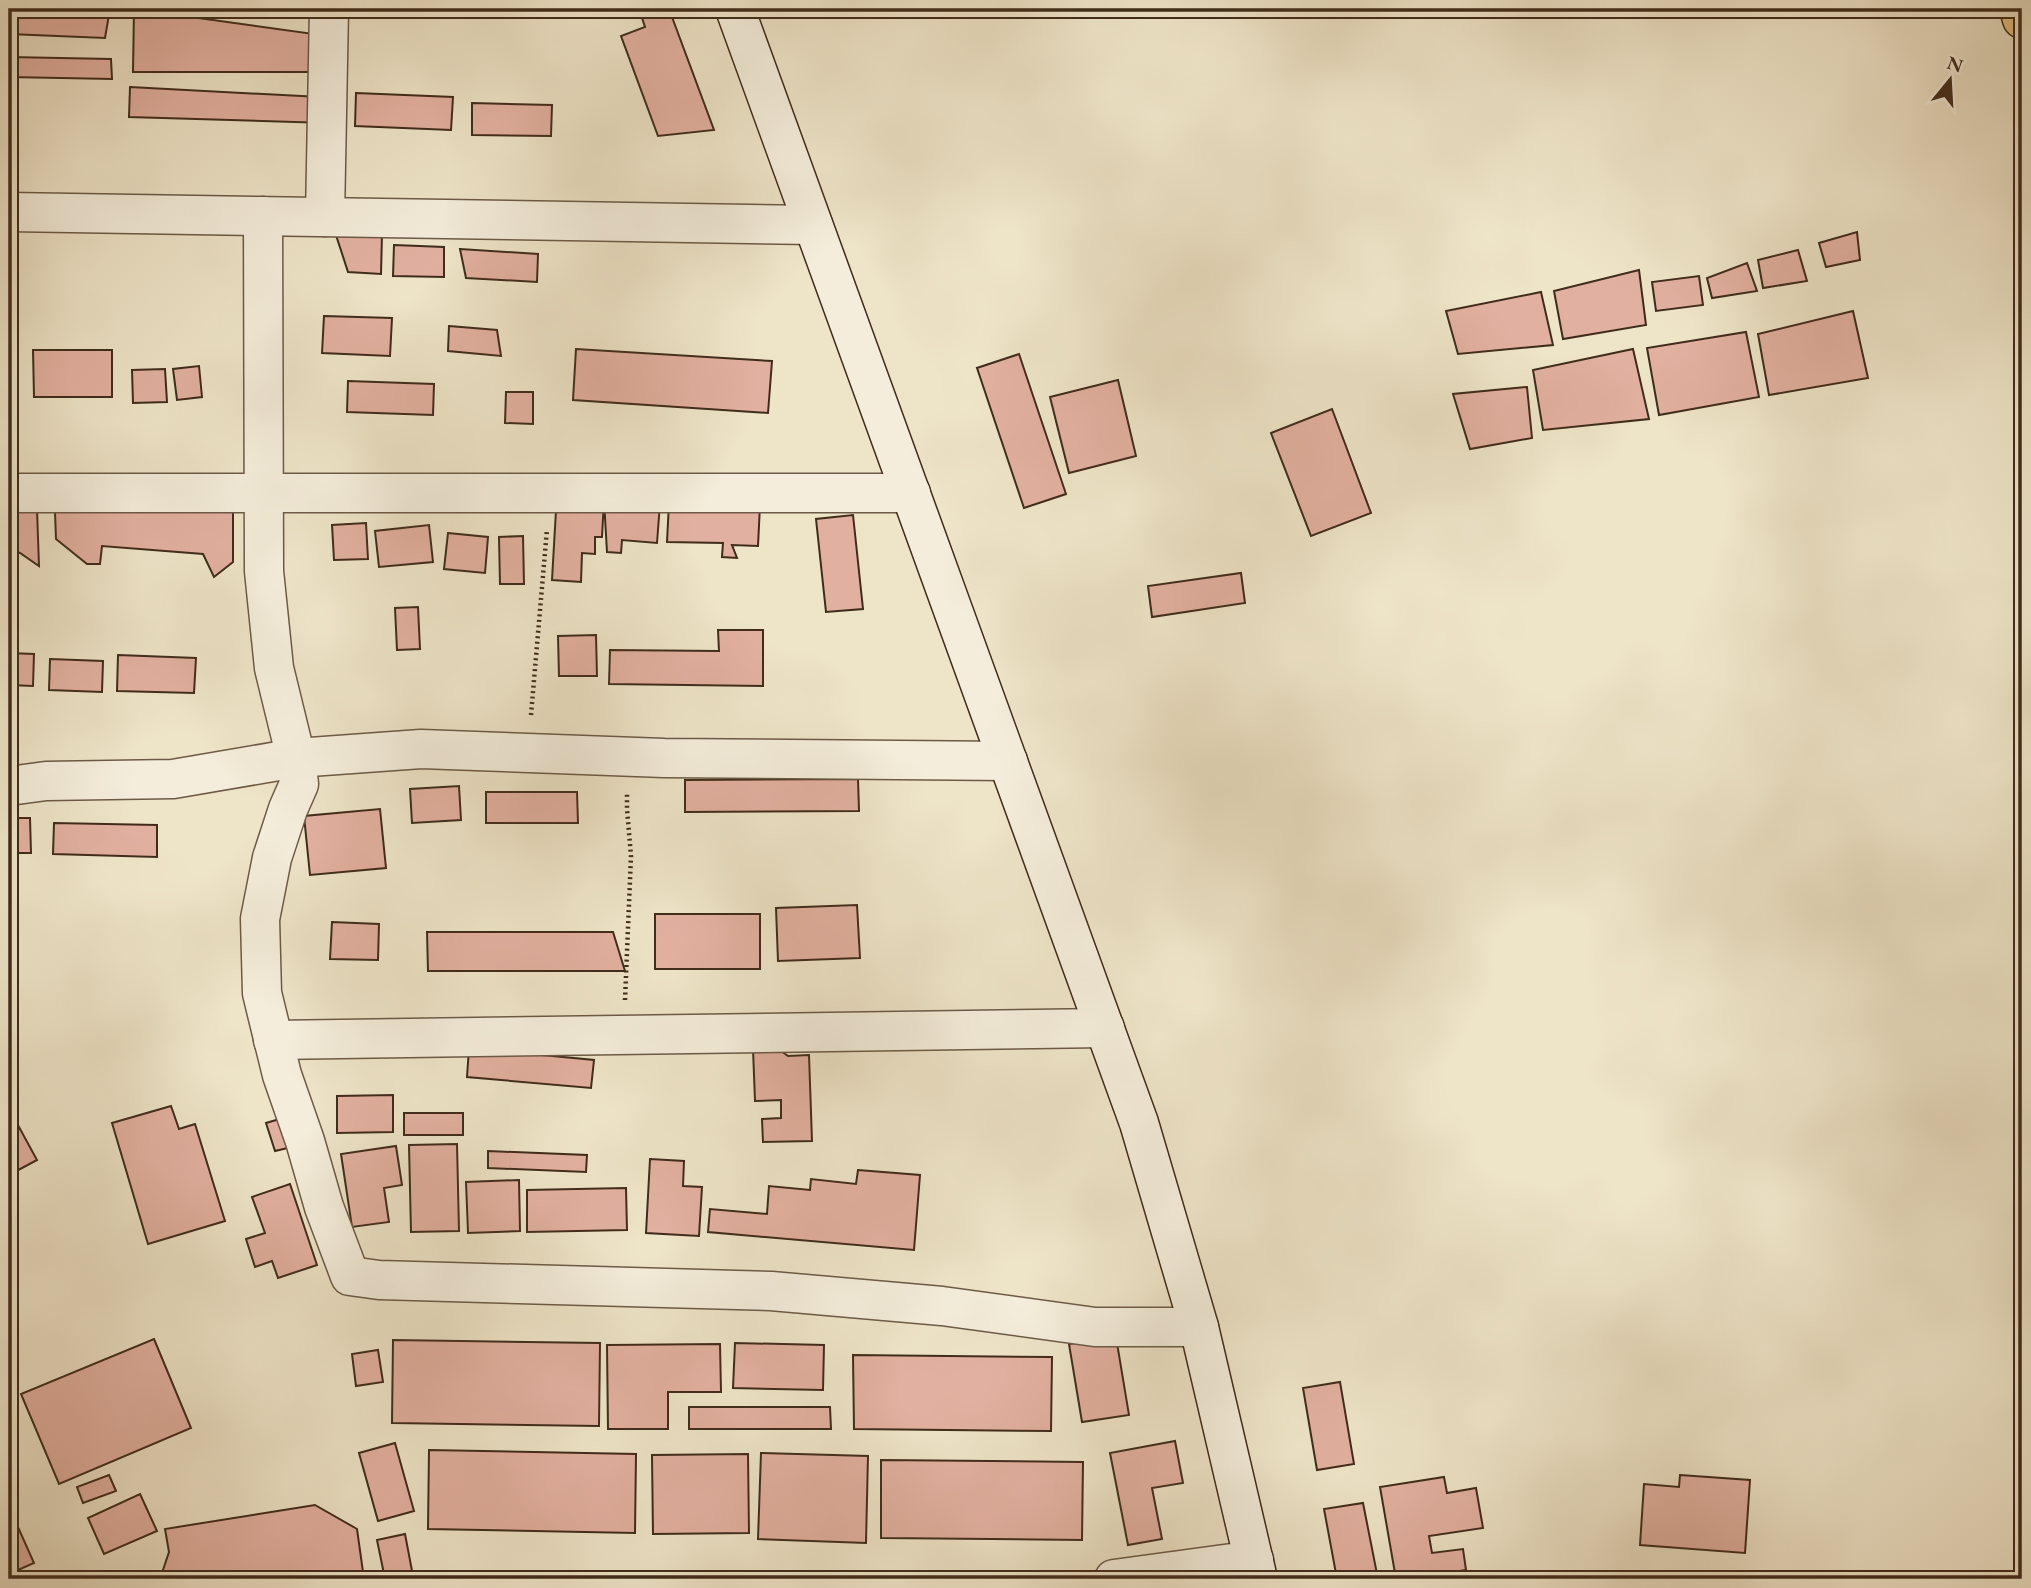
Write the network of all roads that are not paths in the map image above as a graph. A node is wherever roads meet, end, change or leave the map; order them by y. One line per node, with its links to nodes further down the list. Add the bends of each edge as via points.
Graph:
1 (329, 9): 7 (street)
2 (735, 9): 8 (street)
3 (2019, 9): 4 (main road)
4 (2022, 19)
5 (9, 212): 6 (street)
6 (263, 216): 7 (street); 10 (street)
7 (326, 217): 8 (street)
8 (813, 225): 11 (street)
9 (9, 493): 10 (street)
10 (264, 493): 11 (street); 12 (street, via 264,571 274,668)
11 (911, 493): 13 (street)
12 (296, 758): 13 (street, via 421,749 628,757); 14 (street, via 173,779); 16 (street, via 299,784 272,858 260,919 262,993)
13 (1007, 761): 15 (street)
14 (9, 786)
15 (1105, 1028): 16 (street); 17 (street, via 1139,1123)
16 (273, 1040): 17 (street, via 350,1276 771,1291 942,1306 1095,1327)
17 (1199, 1327): 18 (street)
18 (1256, 1569): 19 (street)
19 (1114, 1579)

